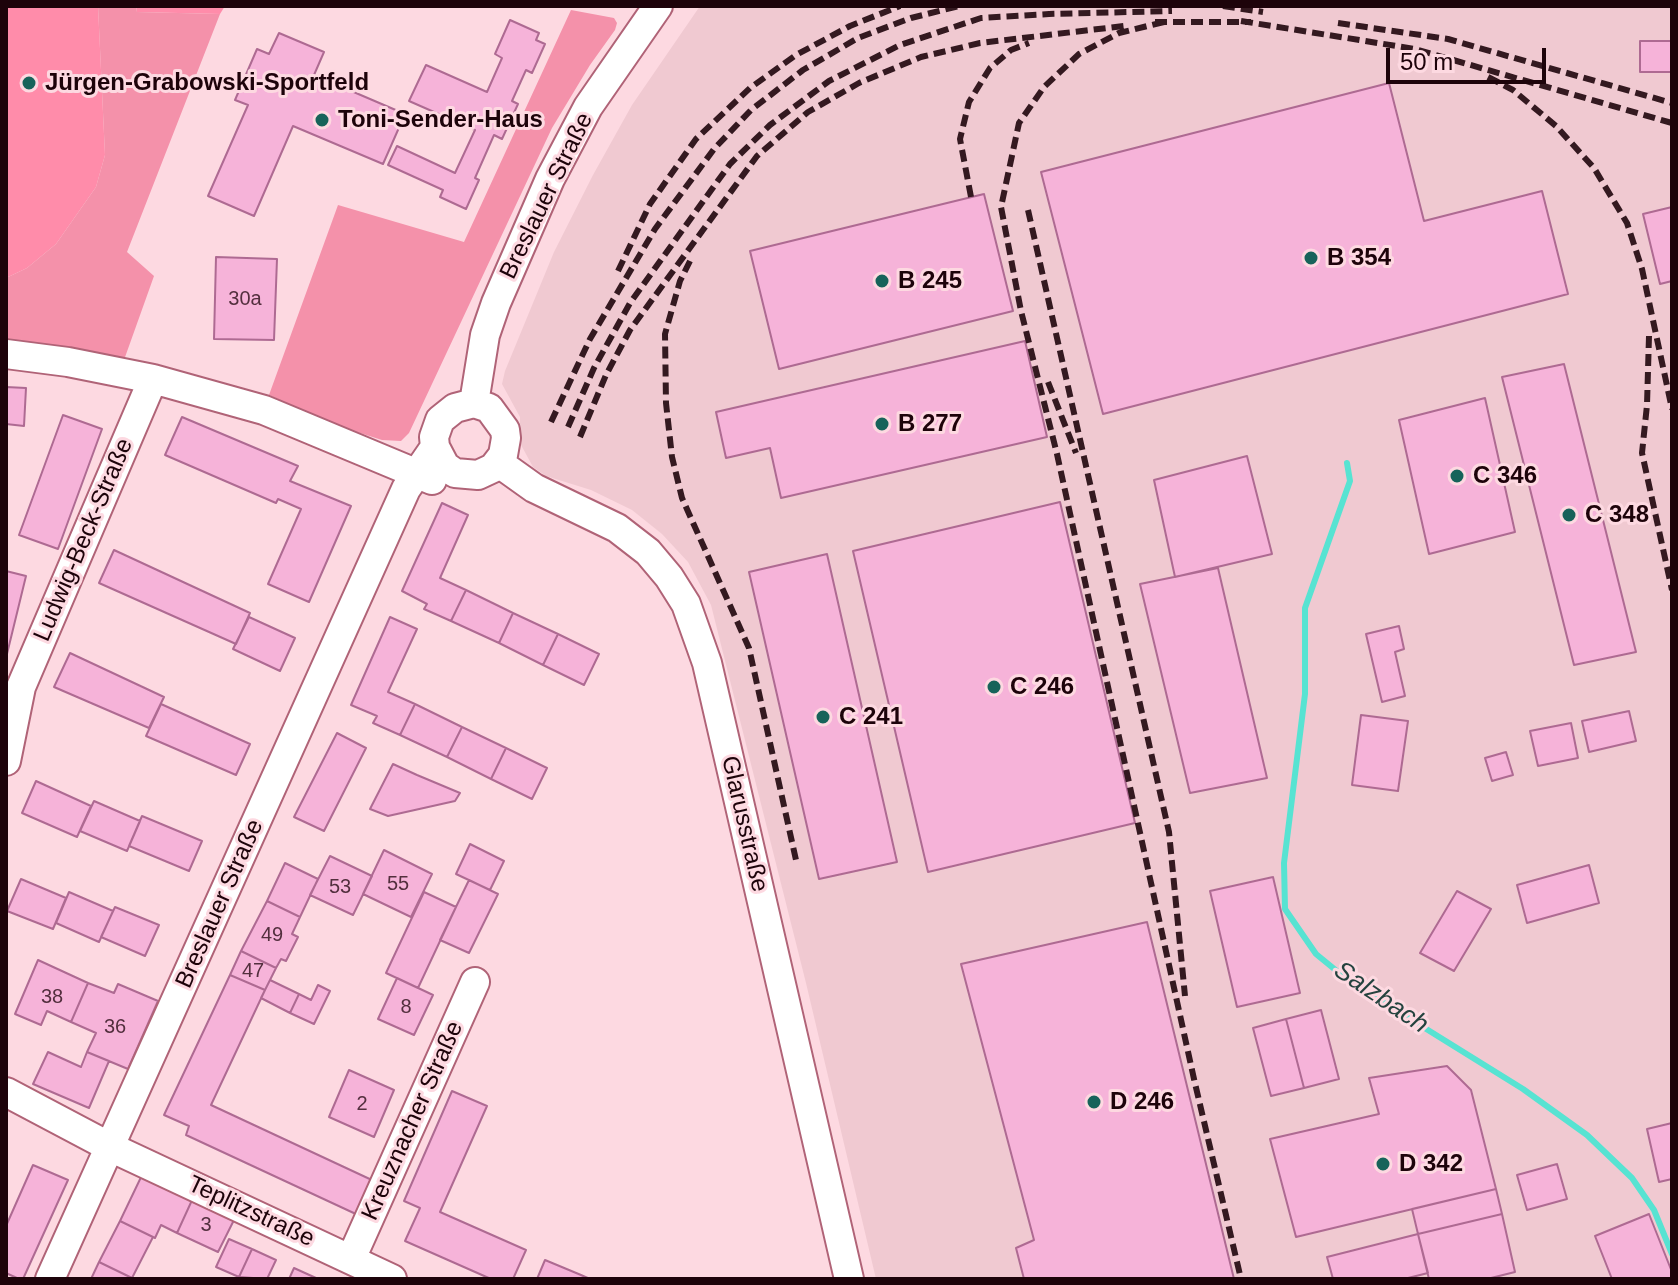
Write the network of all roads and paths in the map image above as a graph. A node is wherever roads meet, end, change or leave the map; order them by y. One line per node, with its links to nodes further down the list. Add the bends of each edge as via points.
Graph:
1 (658, 6): 4 (street, Breslauer Straße, via 588,107 550,179 485,335)
2 (6, 354): 3 (street)
3 (153, 379): 6 (street, via 264,410); 7 (street, Ludwig-Beck-Straße)
4 (474, 403): 5 (street, via 489,408 501,421 506,447); 6 (street, Breslauer Straße, via 447,413 436,428)
5 (499, 463): 6 (street, via 478,475); 15 (street, Glarusstraße, via 534,488 617,528 648,552 686,604 707,663)
6 (434, 476): 11 (street, Breslauer Straße, via 391,528)
7 (14, 686): 8 (street, Ludwig-Beck-Straße)
8 (6, 761)
9 (475, 982): 12 (street, Kreuznacher Straße)
10 (6, 1092): 11 (street, Teplitzstraße)
11 (110, 1147): 12 (street, Teplitzstraße); 13 (street, Breslauer Straße)
12 (351, 1259): 14 (street, Teplitzstraße)
13 (50, 1279)
14 (392, 1279)
15 (849, 1279)

